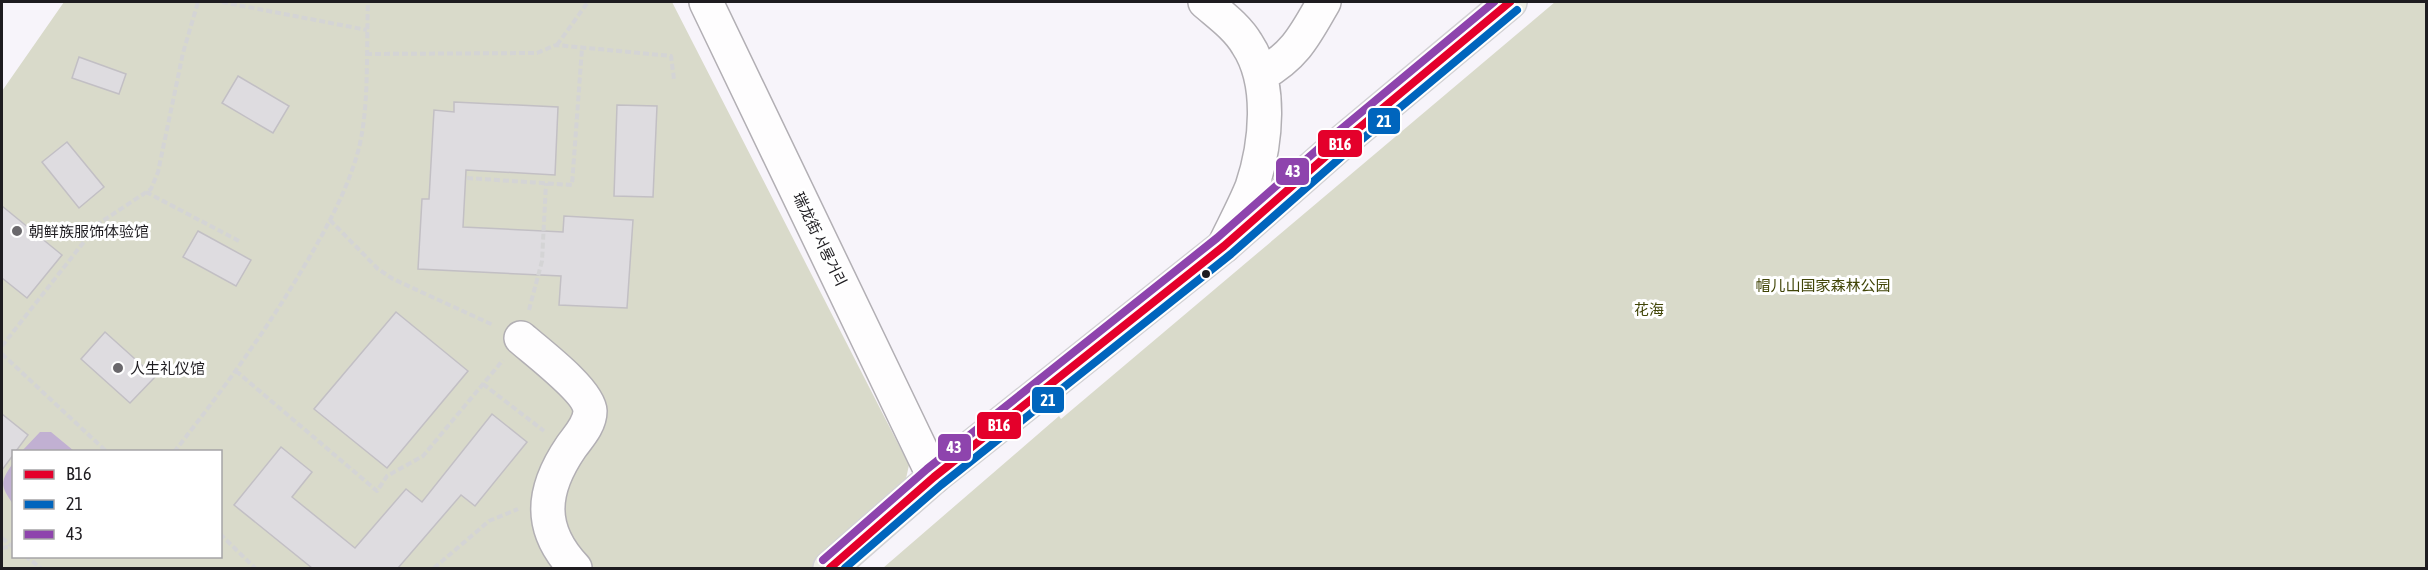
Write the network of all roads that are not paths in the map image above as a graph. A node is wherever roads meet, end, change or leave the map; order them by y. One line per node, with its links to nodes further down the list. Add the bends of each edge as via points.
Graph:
1 (706, 2): 8 (street, 瑞龙街 서룡거리)
2 (1205, 2): 5 (street, via 1247,44)
3 (1324, 2): 5 (street, via 1294,52)
4 (1510, 2): 6 (main road)
5 (1261, 75): 6 (street, via 1262,141 1252,187)
6 (1224, 246): 8 (main road)
7 (521, 338): 9 (street, via 584,395 590,411 587,425 554,478 548,502 548,526 561,553)
8 (934, 477): 10 (main road)
9 (575, 568)
10 (830, 568)

